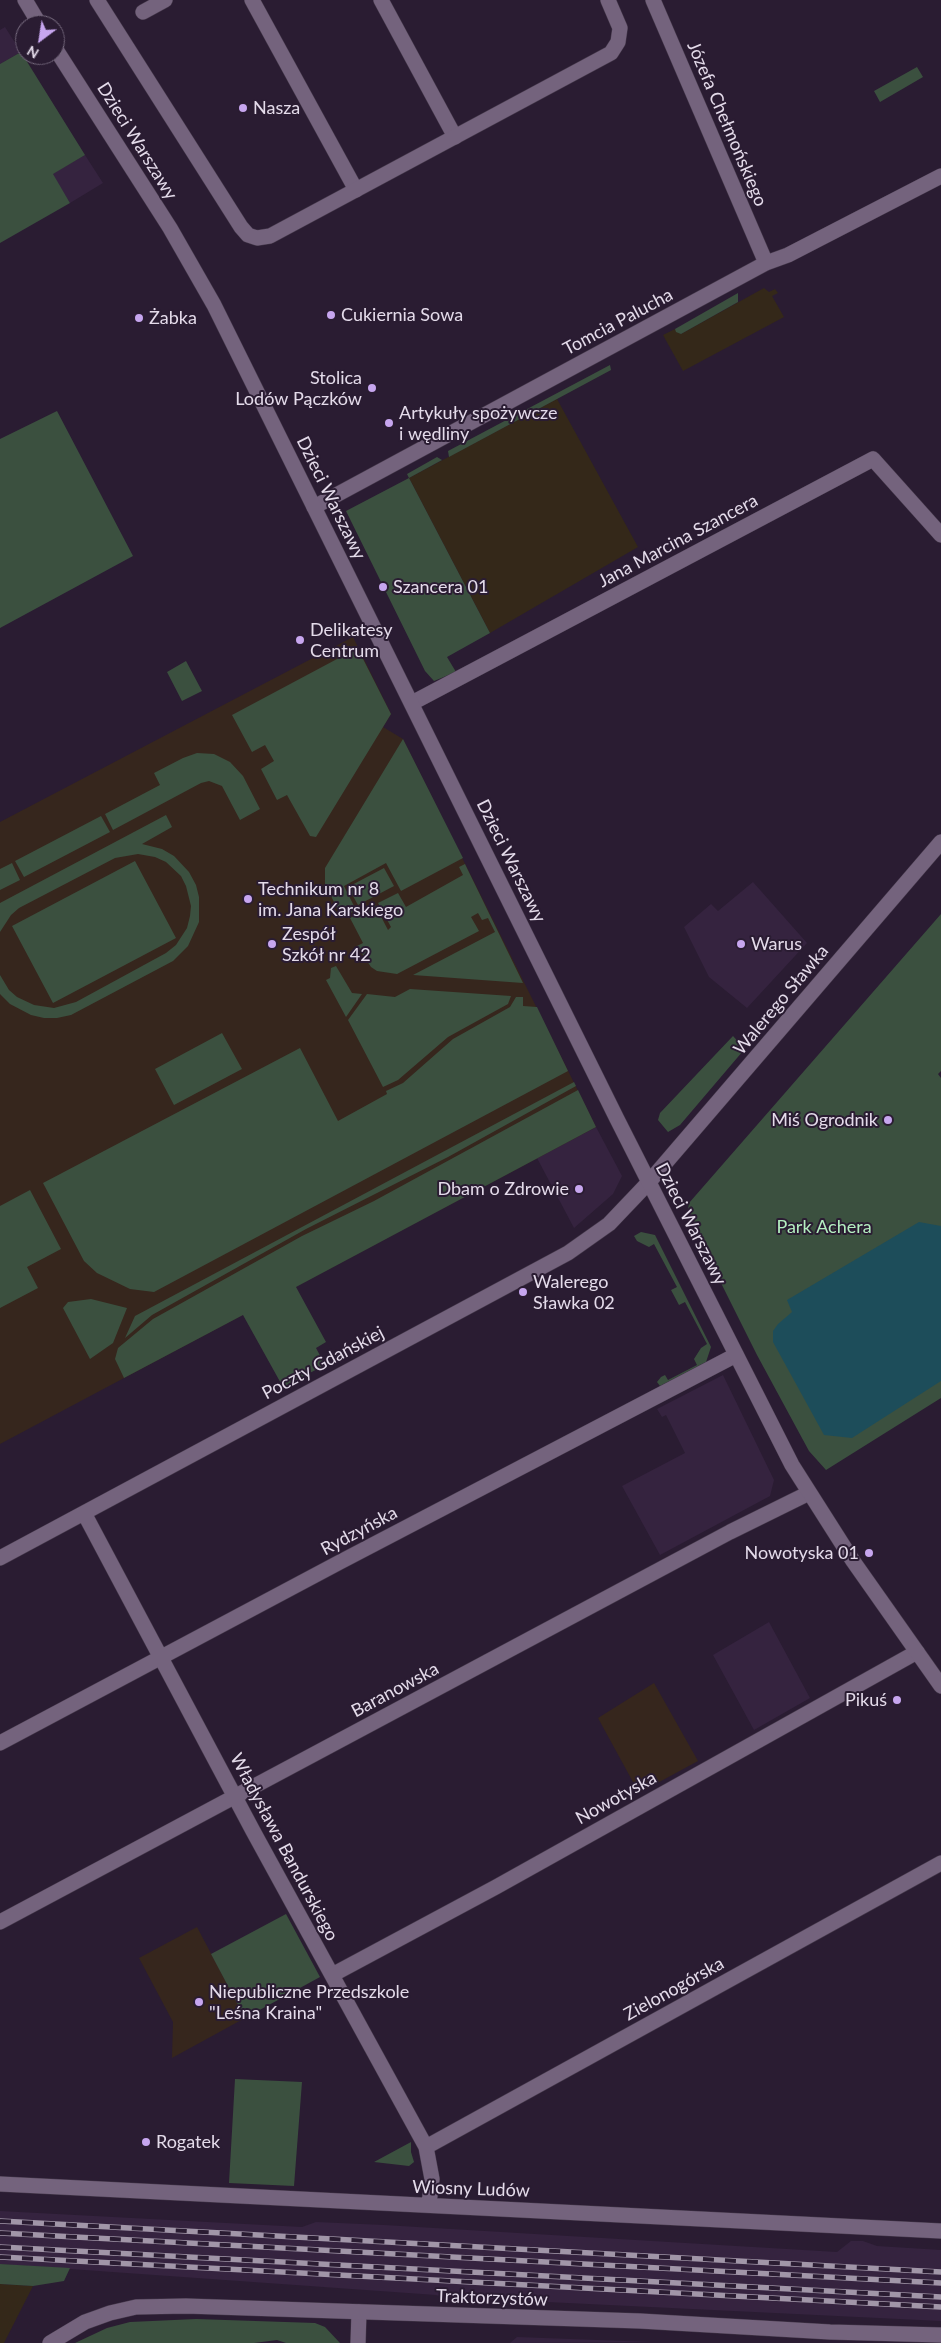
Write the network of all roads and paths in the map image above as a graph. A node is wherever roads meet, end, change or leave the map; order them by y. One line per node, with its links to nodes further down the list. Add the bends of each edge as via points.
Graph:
1 (25, 0): 9 (street)
2 (97, 0): 13 (street, via 248,235 257,238 270,236)
3 (165, 0): 8 (street)
4 (252, 0): 13 (street)
5 (381, 0): 11 (street)
6 (608, 0): 11 (street, via 620,28 618,42 611,53)
7 (653, 0): 14 (street, Józefa Chełmońskiego)
8 (143, 12)
9 (34, 15)
10 (65, 64): 15 (street, Dzieci Warszawy, via 197,274)
11 (455, 137): 13 (street)
12 (941, 176): 14 (street, Tomcia Palucha, via 788,256)
13 (356, 190)
14 (766, 263): 15 (street, Tomcia Palucha)
15 (314, 507): 17 (street, Dzieci Warszawy)
16 (941, 535): 17 (street, Jana Marcina Szancera, via 873,459)
17 (412, 704): 19 (street, Dzieci Warszawy)
18 (941, 842): 19 (street, Walerego Sławka)
19 (649, 1182): 20 (street, Dzieci Warszawy); 22 (street, Poczty Gdańskiej, via 609,1224 568,1253)
20 (736, 1355): 21 (street, Dzieci Warszawy); 25 (street, Rydzyńska)
21 (809, 1493): 24 (street, Dzieci Warszawy); 28 (street, Baranowska)
22 (84, 1513): 23 (street, Poczty Gdańskiej); 25 (street, Władysława Bandurskiego)
23 (0, 1558)
24 (917, 1652): 26 (street, Dzieci Warszawy); 31 (street, Nowotyska)
25 (163, 1658): 27 (street, Rydzyńska); 28 (street, Władysława Bandurskiego)
26 (941, 1686)
27 (0, 1743)
28 (235, 1797): 30 (street, Baranowska); 31 (street, Władysława Bandurskiego)
29 (941, 1863): 32 (street, Zielonogórska)
30 (0, 1922)
31 (332, 1975): 32 (street, Władysława Bandurskiego)
32 (426, 2147): 34 (street, Władysława Bandurskiego, via 432,2179)
33 (0, 2184): 34 (street, Wiosny Ludów)
34 (430, 2204): 35 (street, Wiosny Ludów)
35 (941, 2231)
36 (359, 2312): 37 (street, Traktorzystów); 38 (street, Traktorzystów, via 136,2307 85,2322); 39 (street)
37 (941, 2335)
38 (50, 2343)
39 (358, 2343)

